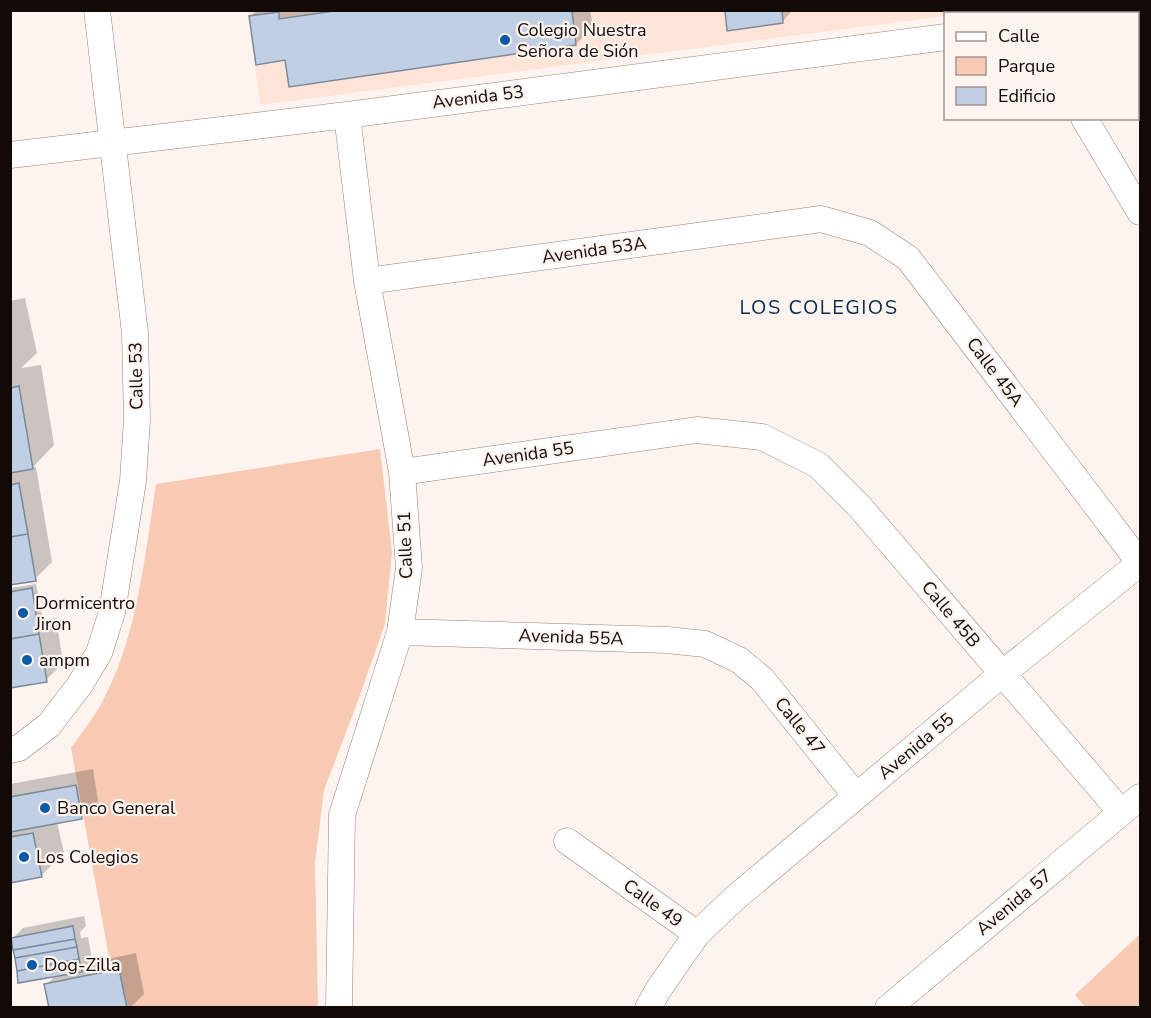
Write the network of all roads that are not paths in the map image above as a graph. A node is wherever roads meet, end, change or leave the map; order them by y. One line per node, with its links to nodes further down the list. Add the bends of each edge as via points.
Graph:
1 (97, 10): 5 (street, Calle 53)
2 (944, 37): 3 (street, Avenida 53)
3 (347, 114): 5 (street, Avenida 53); 9 (street, Calle 51)
4 (1085, 120): 7 (street)
5 (112, 142): 6 (street, Avenida 53); 16 (street, Calle 53, via 135,333 134,481 112,612 99,653 50,725 19,748)
6 (10, 155)
7 (1140, 212)
8 (821, 219): 9 (street, Avenida 53A); 12 (street, Calle 45A, via 870,233 908,258)
9 (367, 281): 11 (street, Calle 51)
10 (762, 437): 11 (street, Avenida 55, via 697,430); 15 (street, Calle 45B, via 818,465 860,507)
11 (402, 472): 13 (street, Calle 51, via 409,568)
12 (1140, 563): 15 (street, Avenida 55)
13 (400, 632): 14 (street, Avenida 55A, via 667,640 705,644); 21 (street, Calle 51, via 342,815)
14 (739, 660): 17 (street, Calle 47, via 762,679)
15 (1002, 674): 17 (street, Avenida 55); 18 (street, Calle 45B)
16 (10, 750)
17 (856, 796): 20 (street, Avenida 55)
18 (1131, 805): 23 (street, Avenida 57)
19 (567, 841): 20 (street, Calle 49)
20 (697, 934): 22 (street, Calle 49)
21 (339, 1008)
22 (648, 1008)
23 (888, 1008)

